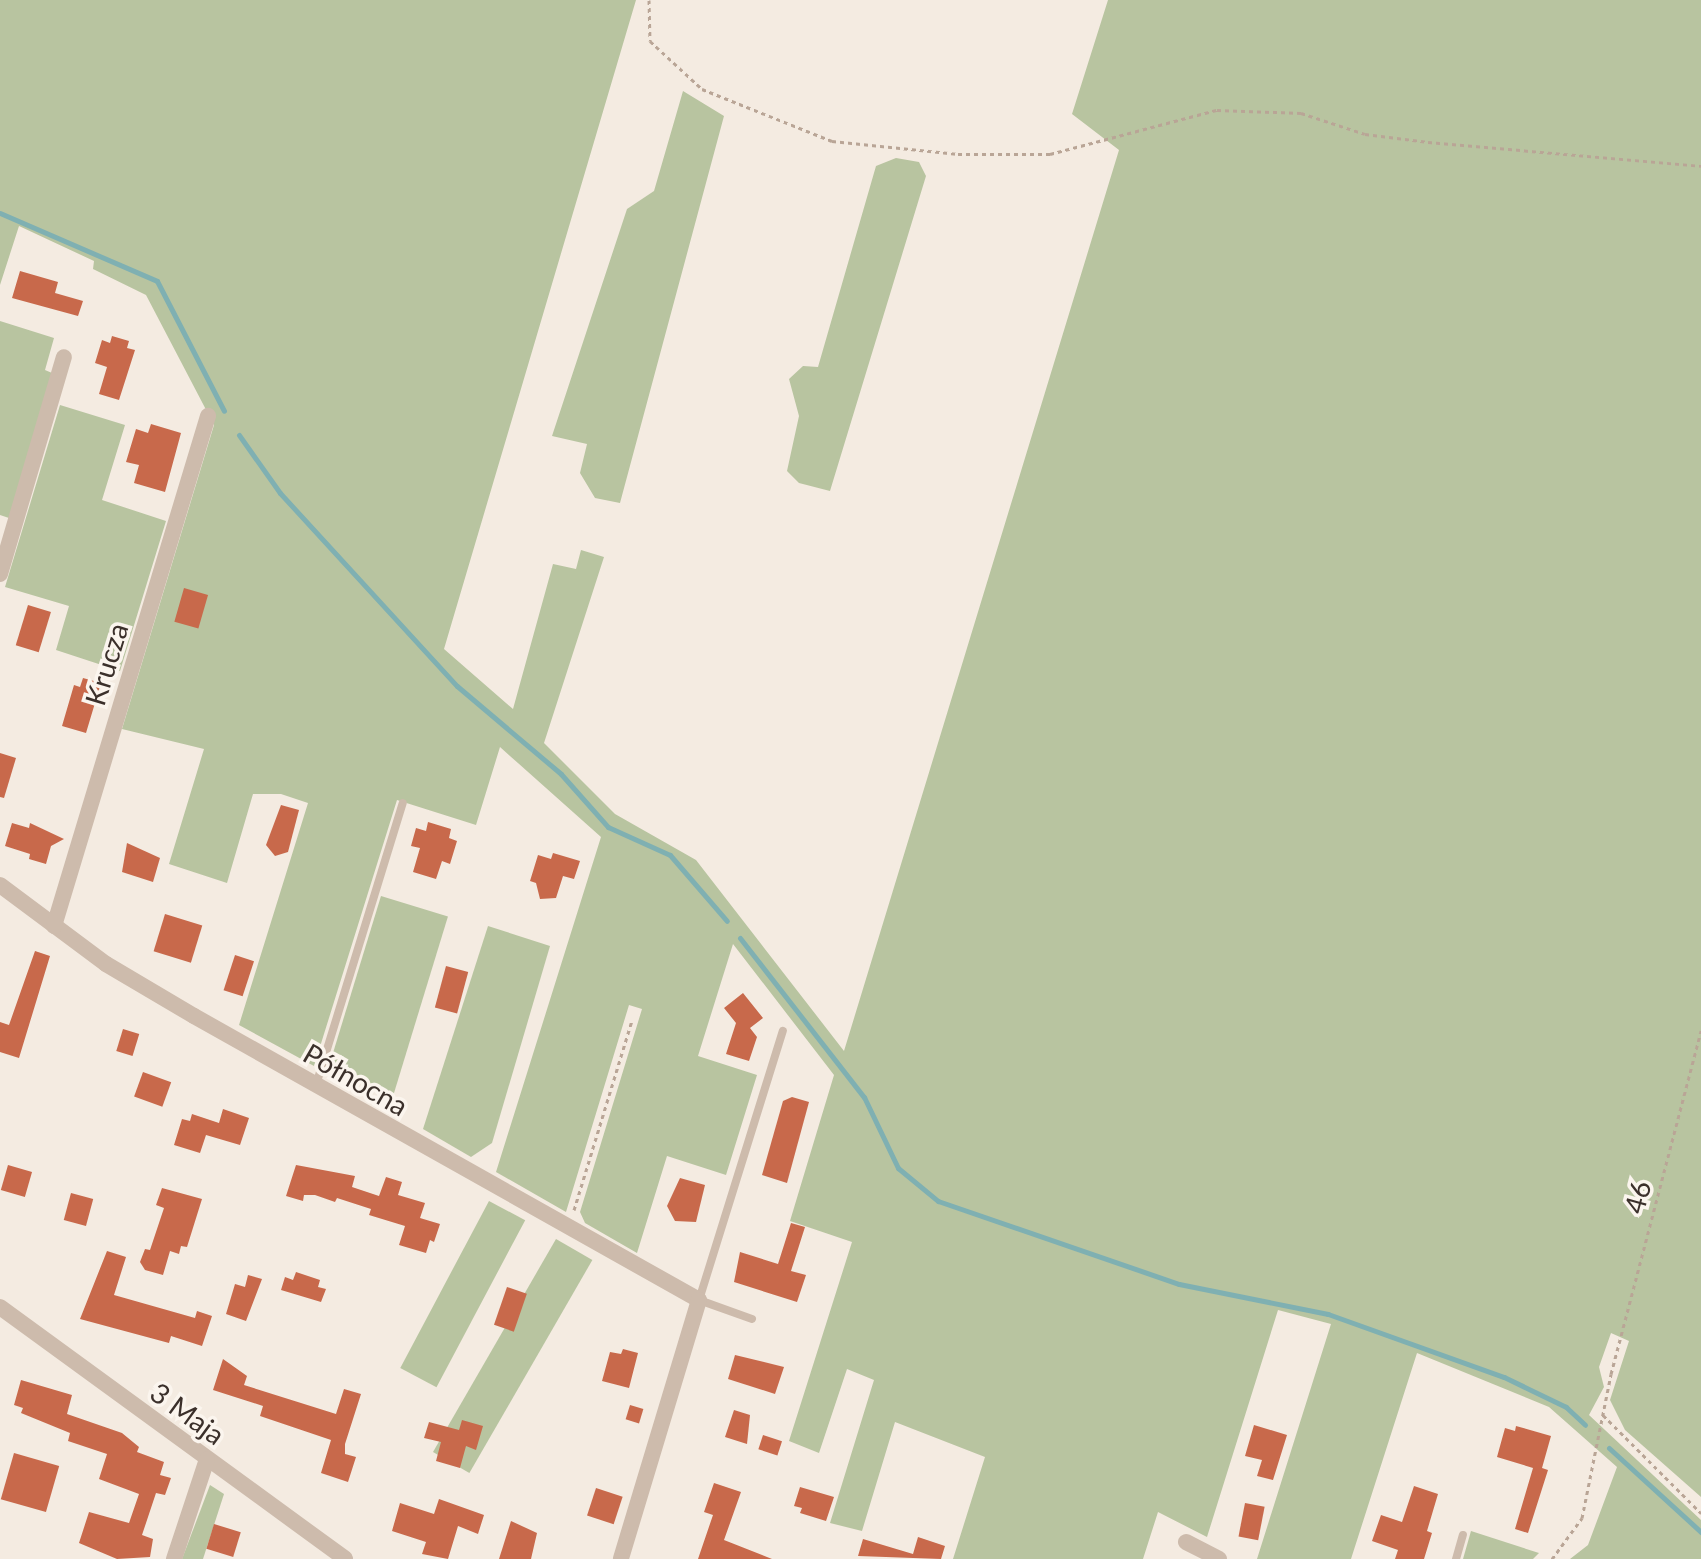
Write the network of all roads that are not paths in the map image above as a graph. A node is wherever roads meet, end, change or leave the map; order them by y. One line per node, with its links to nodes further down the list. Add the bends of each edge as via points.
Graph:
1 (64, 357): 3 (street)
2 (208, 416): 6 (street, Krucza)
3 (0, 574)
4 (403, 803): 8 (lane)
5 (0, 885): 6 (street, Północna)
6 (54, 926): 8 (street, Północna, via 106,964)
7 (783, 1031): 9 (lane)
8 (316, 1086): 9 (street, Północna)
9 (699, 1300): 11 (lane, Północna); 17 (street)
10 (0, 1307): 12 (street, 3 Maja)
11 (752, 1319)
12 (207, 1459): 15 (street); 16 (street, 3 Maja)
13 (1463, 1535): 19 (lane)
14 (1186, 1542): 18 (street)
15 (174, 1559)
16 (345, 1559)
17 (621, 1559)
18 (1219, 1559)
19 (1456, 1559)

